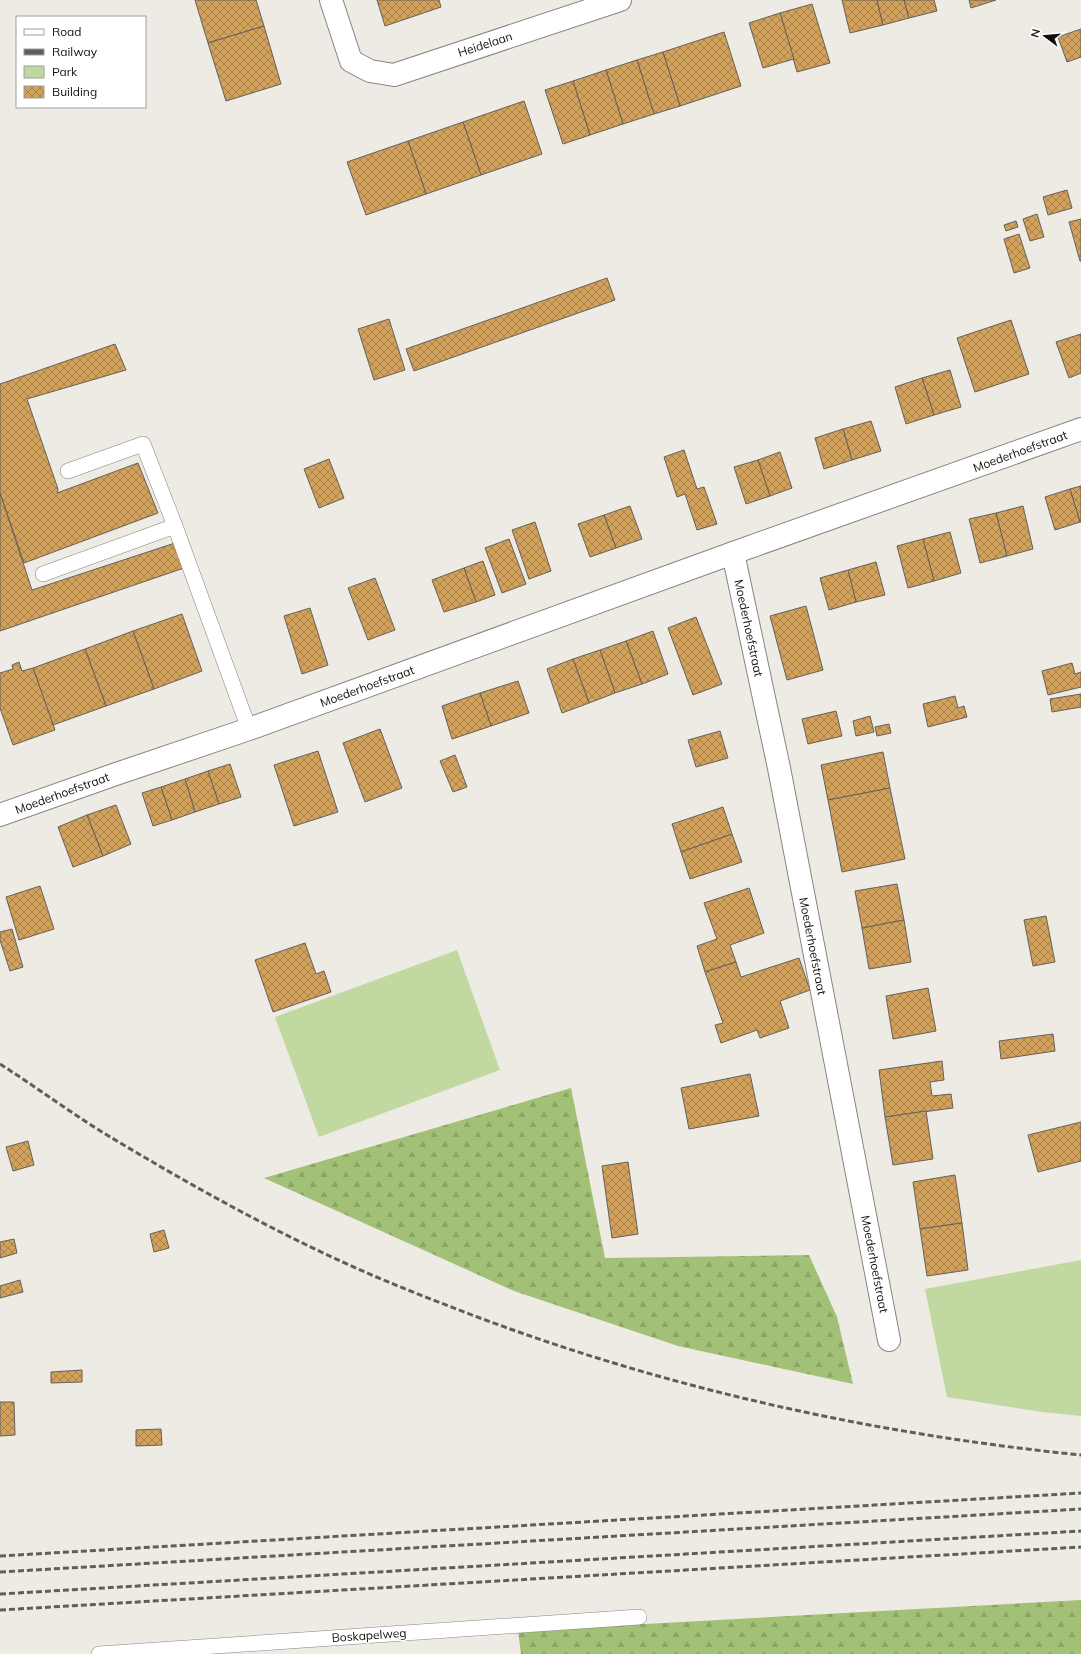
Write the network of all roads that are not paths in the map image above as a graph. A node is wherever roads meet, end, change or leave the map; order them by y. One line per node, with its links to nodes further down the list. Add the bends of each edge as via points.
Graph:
1 (331, 0): 2 (street, Heidelaan, via 351,61 370,71 394,74)
2 (620, 0)
3 (1081, 429): 6 (street, Moederhoefstraat)
4 (68, 471): 5 (lane, via 143,444)
5 (175, 526): 7 (lane); 8 (lane)
6 (733, 553): 8 (street, Moederhoefstraat); 10 (street, Moederhoefstraat, via 779,768)
7 (43, 574)
8 (249, 729): 9 (street, Moederhoefstraat)
9 (0, 815)
10 (890, 1340)
11 (639, 1617): 12 (lane, Boskapelweg)
12 (99, 1654)

